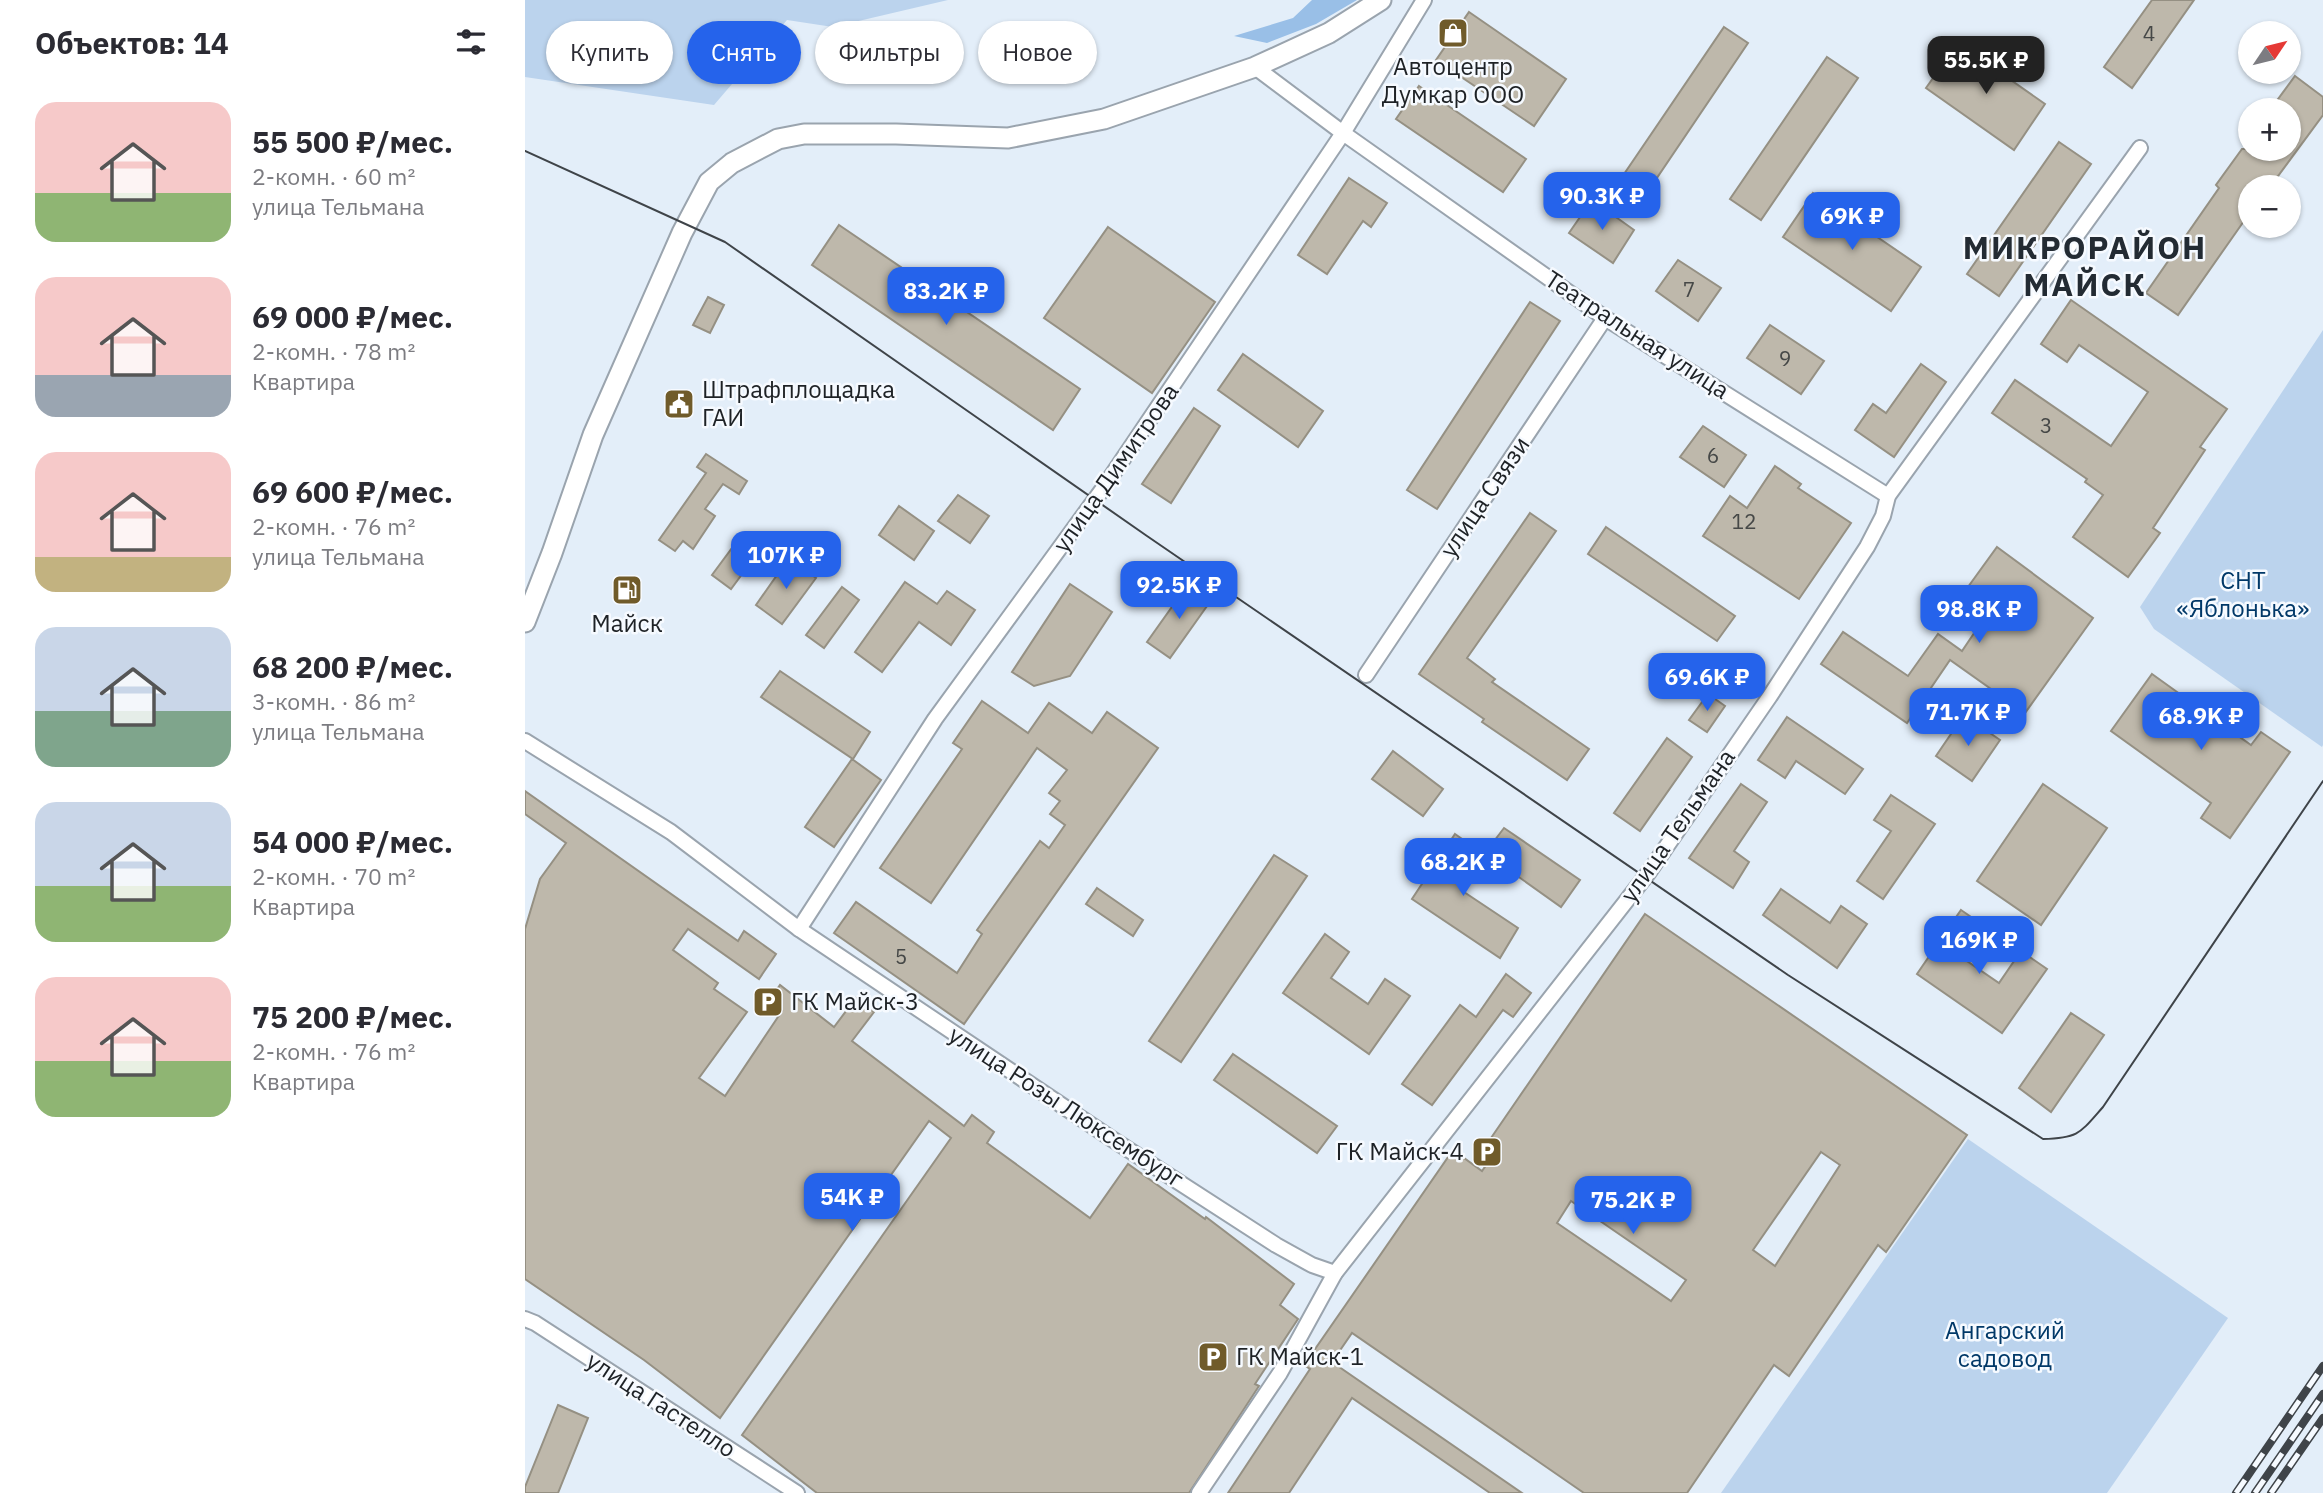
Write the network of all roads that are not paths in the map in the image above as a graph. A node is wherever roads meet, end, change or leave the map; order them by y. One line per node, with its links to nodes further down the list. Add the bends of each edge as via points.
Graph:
1 (1381, 0): 3 (street, via 1329,33)
2 (1424, 0): 4 (street, улица Димитрова)
3 (1255, 67): 4 (street, Театральная улица); 8 (street, via 1104,119 1008,138 804,135 778,139 732,163 709,182 682,233 593,435)
4 (1343, 133): 6 (street, Театральная улица); 11 (street, улица Димитрова, via 1103,490 935,719)
5 (2140, 148): 7 (street, улица Тельмана)
6 (1605, 318): 7 (street, Театральная улица); 9 (street, улица Связи)
7 (1888, 496): 12 (street, улица Тельмана, via 1867,547 1649,872)
8 (525, 622)
9 (1366, 676)
10 (525, 741): 11 (street, улица Розы Люксембург, via 671,832)
11 (799, 929): 12 (street, улица Розы Люксембург, via 1276,1245)
12 (1335, 1273): 15 (street, улица Тельмана, via 1280,1373)
13 (525, 1319): 14 (street, улица Гастелло)
14 (797, 1493)
15 (1199, 1493)

